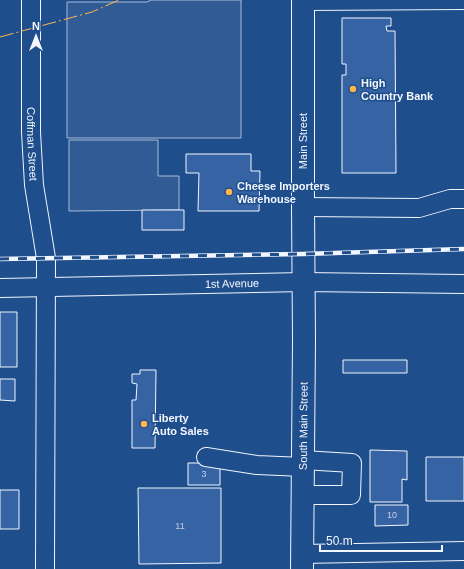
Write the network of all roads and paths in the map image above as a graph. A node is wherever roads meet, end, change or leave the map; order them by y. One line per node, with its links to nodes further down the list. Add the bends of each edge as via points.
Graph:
1 (31, 0): 9 (street, Coffman Street, via 31,132 34,185 46,258)
2 (303, 0): 3 (street); 5 (highway, Main Street)
3 (464, 0)
4 (464, 199): 5 (street, via 450,199 419,208)
5 (303, 207): 6 (highway, Main Street)
6 (304, 282): 7 (street, 1st Avenue); 9 (street, 1st Avenue); 11 (highway, South Main Street)
7 (464, 284)
8 (0, 288): 9 (street, 1st Avenue)
9 (45, 288): 15 (street, Coffman Street)
10 (206, 457): 11 (street, via 257,465)
11 (303, 463): 12 (highway, South Main Street); 12 (street, via 352,463 350,495)
12 (303, 495): 14 (highway, South Main Street)
13 (464, 551): 14 (street)
14 (302, 562)
15 (45, 569)

